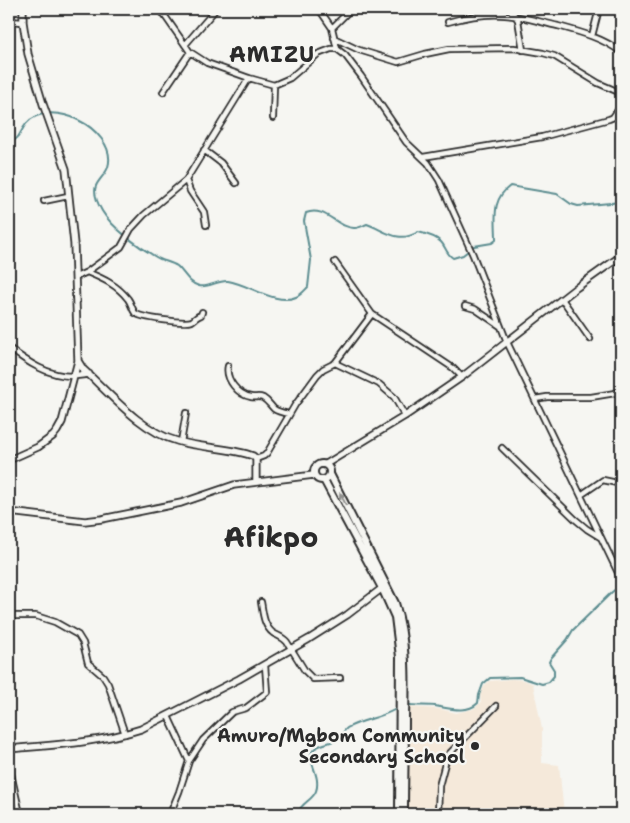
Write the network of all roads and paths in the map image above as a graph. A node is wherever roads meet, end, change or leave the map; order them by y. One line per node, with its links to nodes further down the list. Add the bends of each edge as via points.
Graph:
1 (23, 9): 10 (street)
2 (160, 9): 15 (street)
3 (216, 9): 15 (street)
4 (319, 9): 12 (street)
5 (351, 9): 12 (street)
6 (510, 9): 8 (street)
7 (599, 9): 13 (street)
8 (515, 16): 11 (street, via 470,16); 13 (street); 17 (street)
9 (9, 22): 10 (street)
10 (23, 22): 32 (street, via 28,54 66,169)
11 (448, 22)
12 (332, 28): 14 (street)
13 (592, 36): 19 (street)
14 (334, 38): 16 (street); 17 (street, via 398,62 449,49)
15 (185, 45): 18 (street)
16 (337, 49): 21 (street, via 318,54 290,78); 29 (street, via 361,76 406,142)
17 (523, 50): 23 (street, via 554,56)
18 (190, 52): 20 (street, via 207,63); 22 (street)
19 (621, 52)
20 (249, 78): 21 (street); 28 (street)
21 (274, 85): 26 (street)
22 (163, 92)
23 (621, 93)
24 (621, 106): 27 (street)
25 (621, 114): 27 (street)
26 (274, 118)
27 (612, 118): 29 (street, via 542,137)
28 (204, 150): 30 (street); 31 (street)
29 (424, 158): 43 (street, via 439,180 474,255)
30 (186, 180): 34 (street, via 204,212); 37 (street, via 144,215 121,247)
31 (236, 183)
32 (68, 196): 33 (street); 38 (street)
33 (44, 201)
34 (206, 224)
35 (621, 256): 39 (street)
36 (335, 262): 42 (street)
37 (87, 272): 38 (street); 41 (street, via 108,280 120,289 140,316 190,321)
38 (76, 277): 47 (street)
39 (562, 299): 44 (street); 45 (street)
40 (465, 306): 43 (street)
41 (202, 312)
42 (372, 314): 48 (street); 52 (street)
43 (501, 327): 45 (street)
44 (590, 339)
45 (507, 342): 52 (street); 54 (street)
46 (9, 349): 51 (street, via 33,365 58,375)
47 (78, 361): 50 (street); 51 (street)
48 (335, 363): 56 (street, via 317,375); 57 (street, via 379,384 394,397)
49 (228, 366): 56 (street, via 228,378 239,391 252,398 260,397 275,410)
50 (89, 374): 51 (street); 58 (street, via 150,428)
51 (72, 376): 61 (street, via 57,431 38,447)
52 (462, 377): 57 (street)
53 (621, 392): 54 (street)
54 (535, 400): 68 (street)
55 (186, 414): 58 (street)
56 (289, 414): 60 (street, via 267,453)
57 (405, 416): 62 (street)
58 (182, 442): 60 (street, via 248,454)
59 (502, 448): 70 (street, via 581,524)
60 (256, 459): 67 (street)
61 (9, 460)
62 (326, 464): 63 (main road); 64 (main road, via 316,466)
63 (330, 474): 66 (main road); 73 (main road, one-way to 63)
64 (314, 475): 66 (main road); 67 (street)
65 (621, 479): 68 (street, via 617,483 603,480)
66 (324, 480): 73 (main road)
67 (256, 481): 69 (street, via 181,503 102,519 84,521)
68 (581, 495): 70 (street)
69 (9, 512)
70 (600, 537): 71 (street)
71 (619, 568): 72 (street)
72 (621, 579)
73 (384, 587): 76 (street, via 347,615); 87 (main road, via 395,618 400,657); 88 (main road, via 399,617 405,656)
74 (261, 602): 76 (street, via 266,625)
75 (9, 616): 81 (street, via 36,616 78,635 88,664 108,684)
76 (292, 649): 77 (street); 78 (street, via 313,679)
77 (264, 665): 80 (street); 83 (street, via 267,692 222,720)
78 (340, 678)
79 (496, 706): 89 (street, via 448,756 438,786)
80 (168, 716): 81 (street); 83 (street)
81 (125, 734): 82 (street, via 83,742)
82 (9, 749)
83 (189, 761): 86 (street)
84 (9, 765): 85 (street)
85 (20, 814)
86 (170, 814)
87 (398, 814)
88 (404, 814)
89 (438, 814)

